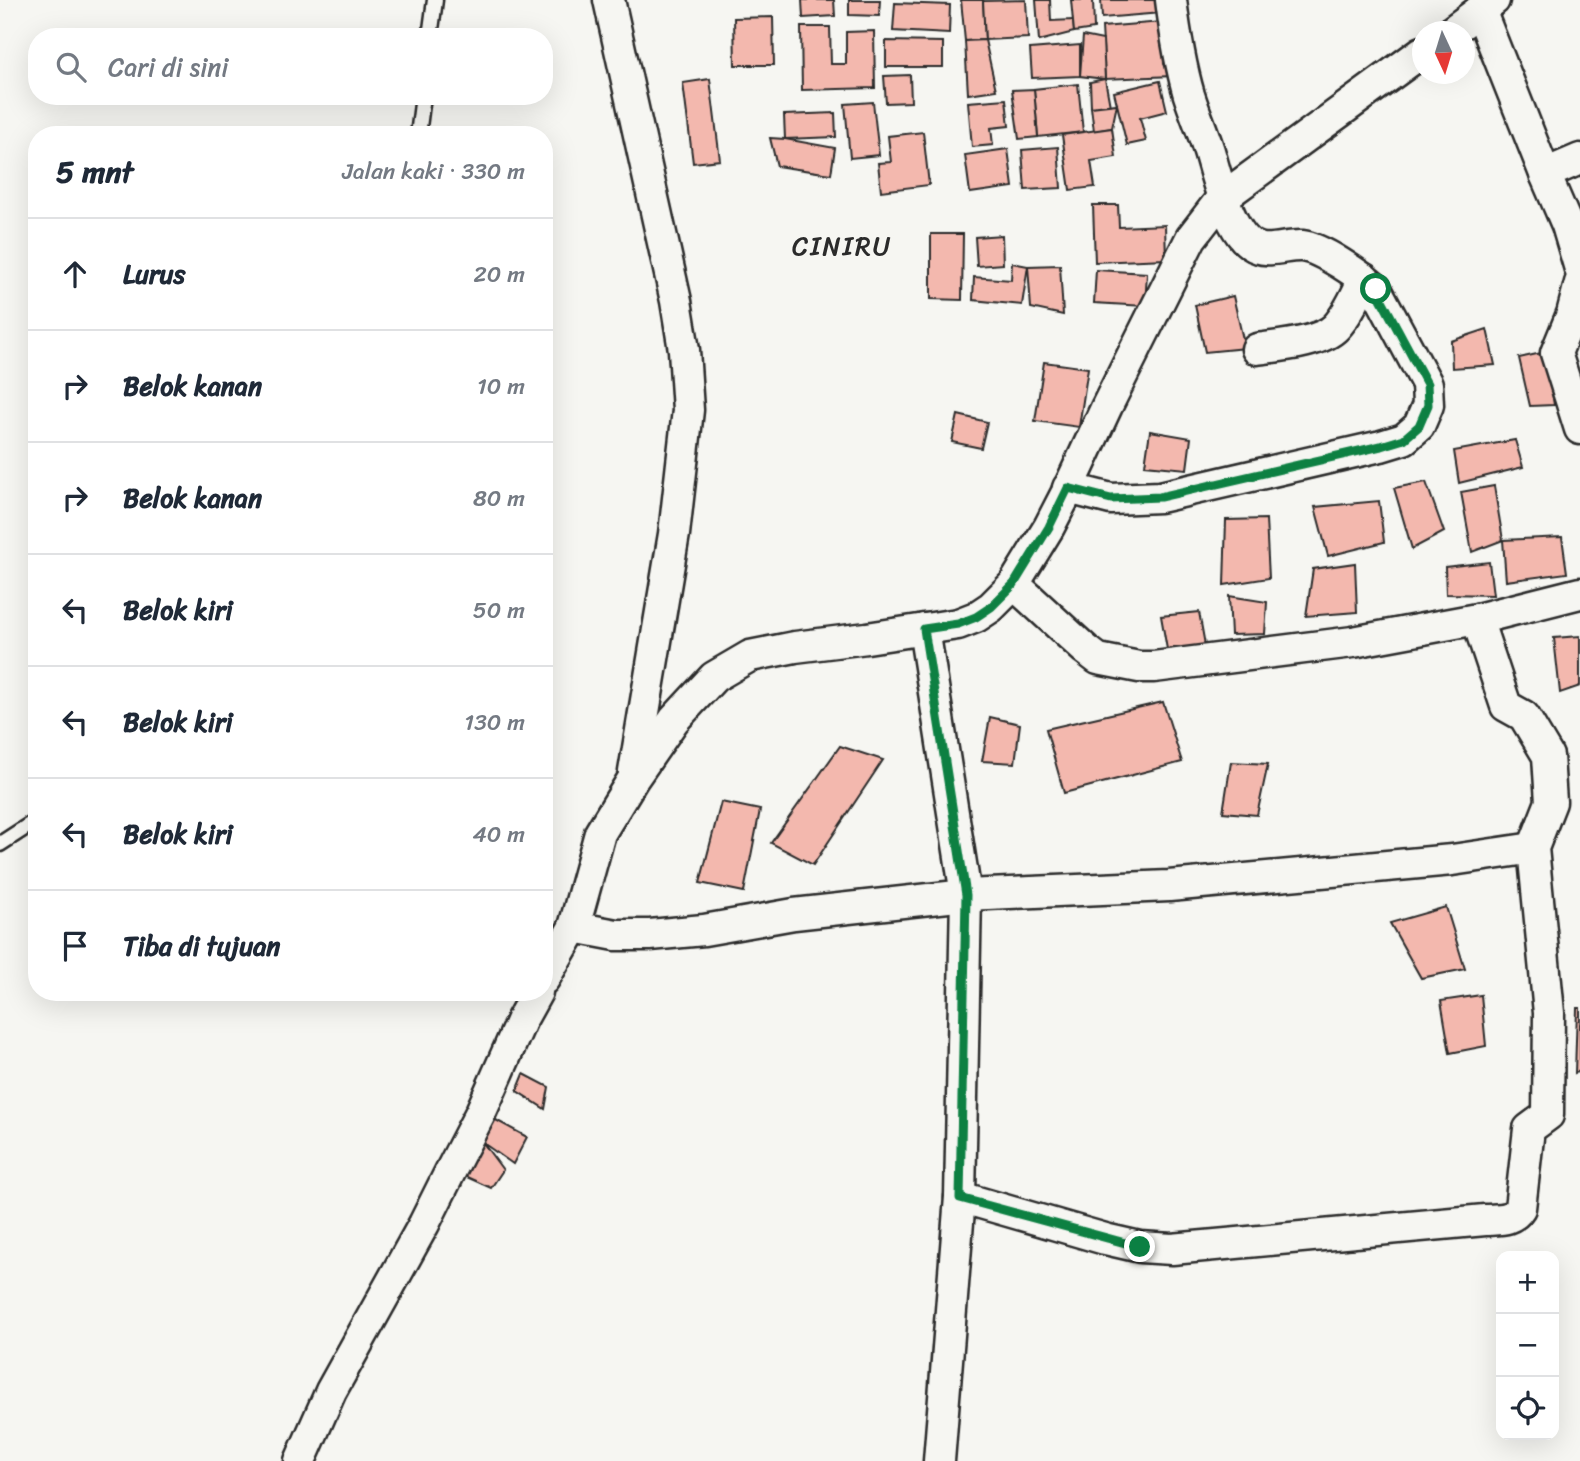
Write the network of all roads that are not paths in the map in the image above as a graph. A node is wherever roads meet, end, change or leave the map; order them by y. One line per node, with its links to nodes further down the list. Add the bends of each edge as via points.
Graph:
1 (435, 0): 6 (lane)
2 (610, 0): 23 (street, via 676,301 688,410 674,534)
3 (1171, 0): 12 (street, via 1189,95)
4 (1487, 5): 5 (street); 11 (street)
5 (1466, 21)
6 (431, 28)
7 (1412, 60): 12 (street)
8 (422, 105): 9 (lane)
9 (419, 126)
10 (1580, 159): 11 (street)
11 (1545, 174): 13 (street)
12 (1222, 198): 14 (street, via 1244,240 1260,249 1304,246); 18 (street, via 1191,238)
13 (1580, 269)
14 (1364, 279): 16 (street, via 1334,329 1309,341); 18 (street, via 1376,289 1427,384 1428,405 1419,426 1404,439 1160,497 1111,499)
15 (1580, 283): 17 (street, via 1556,353)
16 (1257, 349)
17 (1580, 429)
18 (1067, 491): 19 (street)
19 (1014, 584): 21 (street, via 1098,659 1139,667 1353,642); 22 (street, via 976,617)
20 (1580, 593): 21 (street)
21 (1477, 619): 26 (street, via 1506,706 1524,716 1548,756 1552,803)
22 (924, 629): 23 (street, via 750,656 715,677 674,720); 27 (street)
23 (633, 779): 28 (street, via 600,833)
24 (28, 826): 25 (lane)
25 (0, 844)
26 (1533, 848): 27 (street, via 1452,860 1169,886); 31 (street, via 1549,1013 1548,1115 1529,1129 1516,1215 1172,1250 1105,1239)
27 (966, 895): 28 (street, via 650,935 616,935); 31 (street)
28 (574, 926): 29 (street)
29 (553, 963)
30 (532, 1001): 32 (street, via 480,1114 331,1391)
31 (960, 1198): 33 (street)
32 (300, 1461)
33 (939, 1461)

